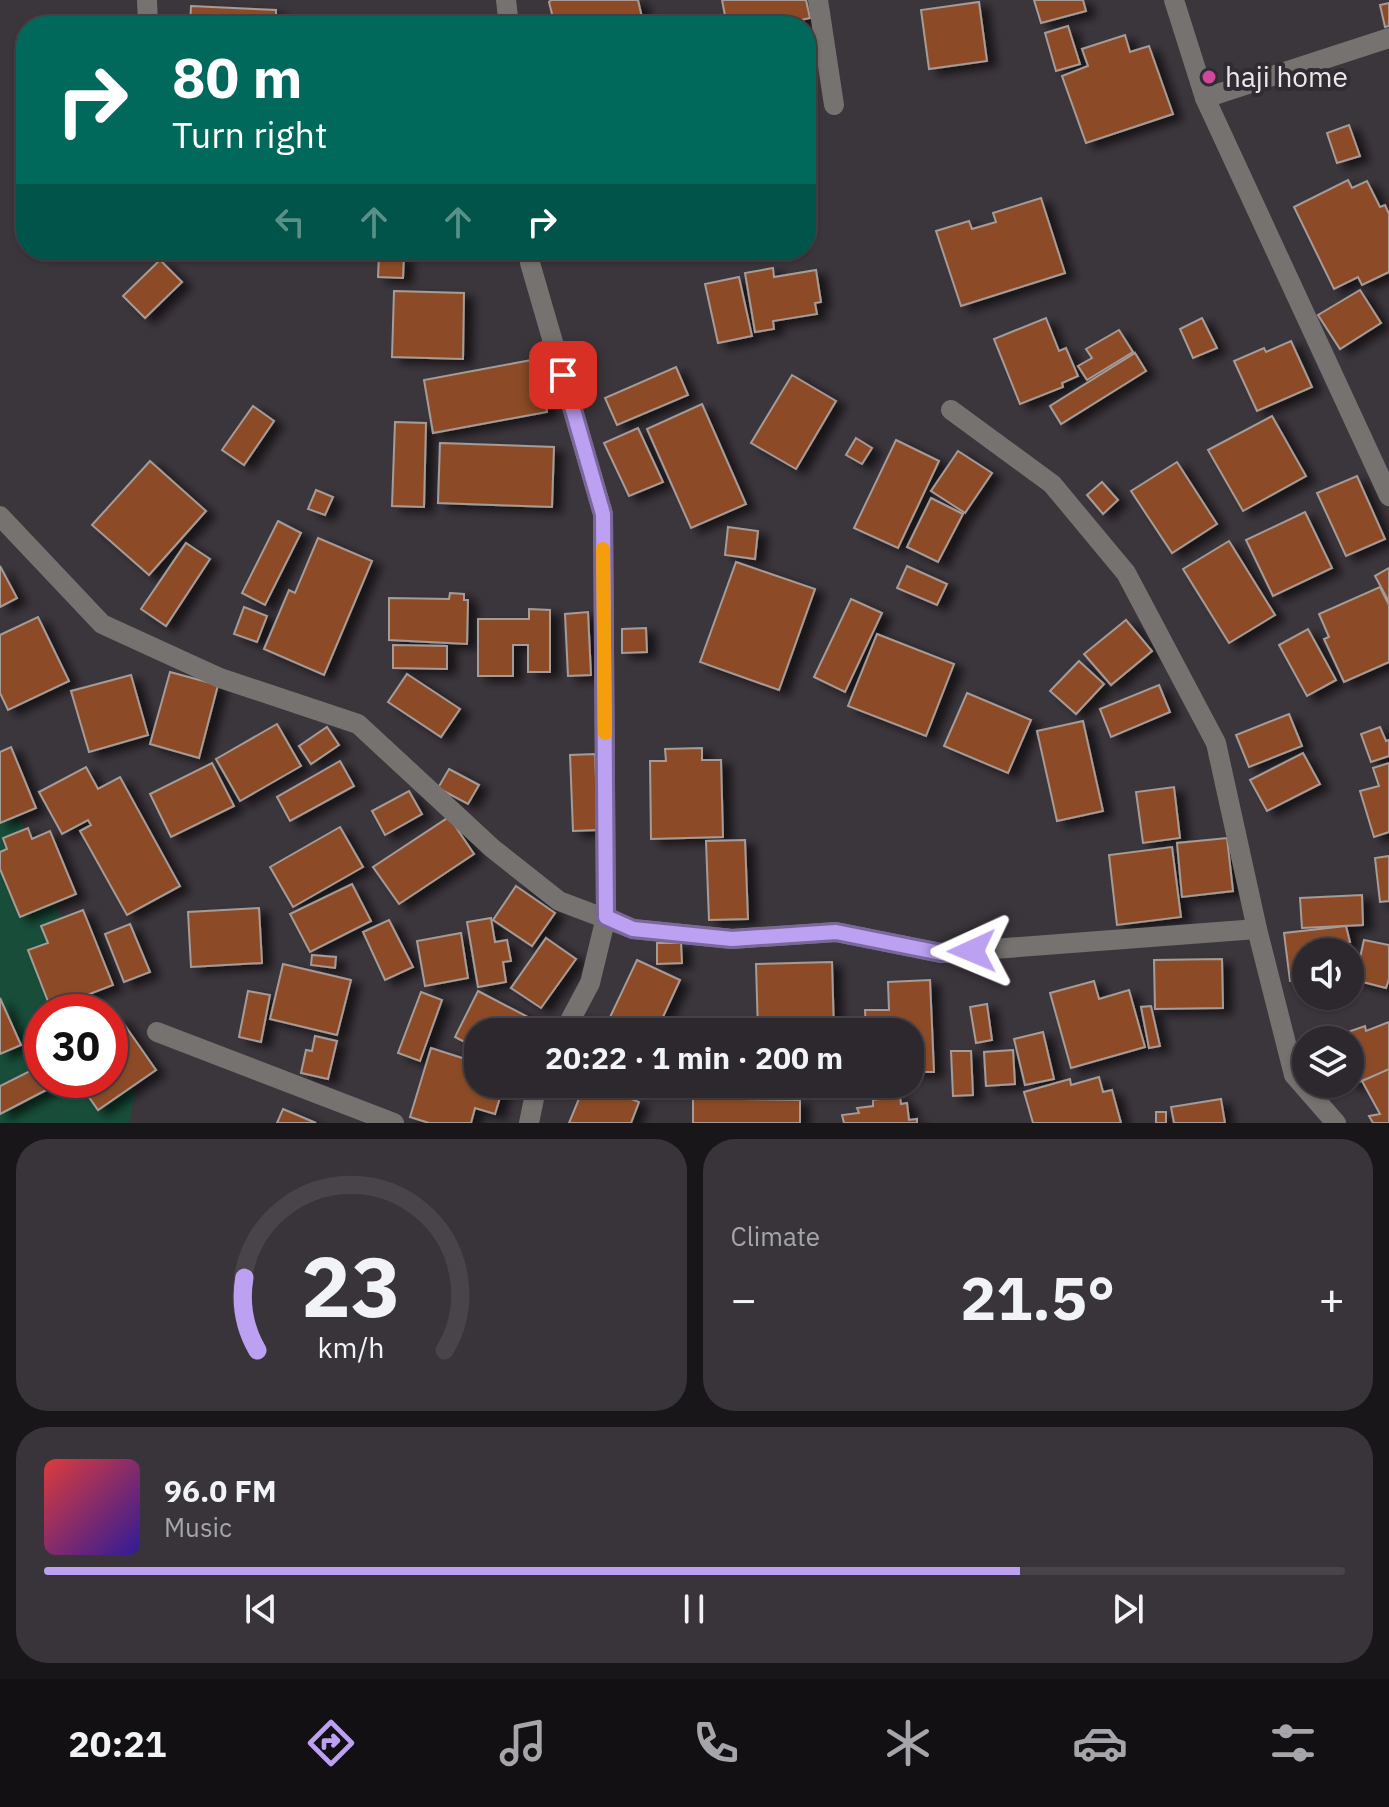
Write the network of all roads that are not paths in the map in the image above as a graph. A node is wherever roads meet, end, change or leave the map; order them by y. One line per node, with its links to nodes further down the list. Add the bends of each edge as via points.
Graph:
1 (818, 0): 5 (street)
2 (1174, 0): 4 (street)
3 (1389, 38): 4 (street)
4 (1205, 98): 8 (street)
5 (834, 105)
6 (530, 260): 10 (street, via 603,514)
7 (951, 410): 11 (street, via 1052,484 1126,573 1216,743)
8 (1389, 496)
9 (0, 516): 10 (street, via 102,624 220,678 358,724 492,848 559,901)
10 (606, 917): 11 (street, via 633,929 732,939 836,932 941,953); 12 (street, via 590,983)
11 (1257, 929): 17 (street, via 1294,1075)
12 (571, 1018)
13 (157, 1032): 15 (street)
14 (534, 1098): 16 (street)
15 (394, 1123)
16 (529, 1123)
17 (1336, 1123)

